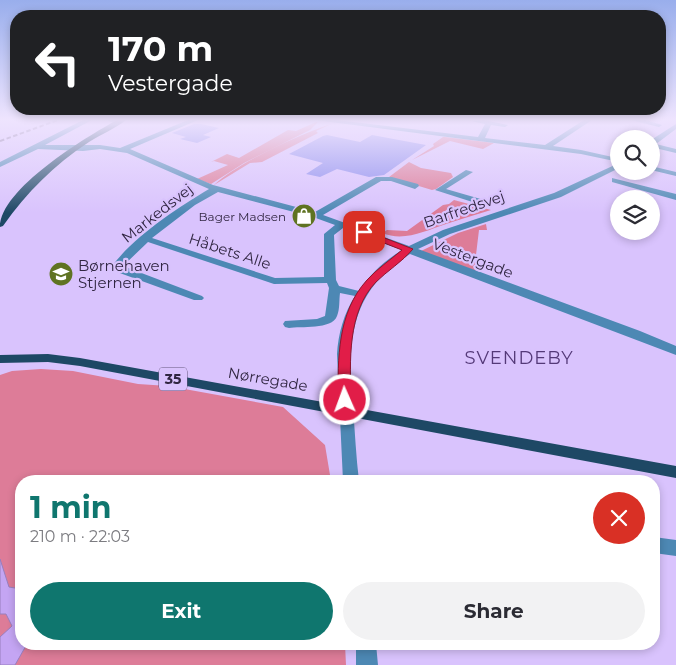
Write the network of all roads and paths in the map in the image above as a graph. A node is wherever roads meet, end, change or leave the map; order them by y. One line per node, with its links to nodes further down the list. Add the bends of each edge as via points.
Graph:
1 (31, 151): 6 (street)
2 (80, 151): 17 (main road, via 21,197)
3 (124, 151): 13 (street, Vestergade)
4 (570, 151): 5 (street)
5 (610, 159)
6 (0, 165)
7 (610, 169): 20 (street, Barfredsvej, via 600,177 537,203 444,231)
8 (660, 170): 10 (street)
9 (469, 172): 15 (street, via 439,190)
10 (676, 174)
11 (615, 180): 14 (street)
12 (415, 186): 16 (street, via 379,179)
13 (216, 189): 16 (street, Vestergade); 23 (street, Markedsvej, via 145,239 117,266)
14 (676, 197)
15 (488, 204)
16 (316, 215): 18 (street, Vestergade)
17 (0, 224)
18 (342, 224): 20 (street, Vestergade); 21 (street, via 329,234)
19 (152, 241): 21 (street, Håbets Alle, via 274,281)
20 (408, 249): 22 (street, Barfredsvej, via 370,282); 25 (street, Vestergade)
21 (333, 284): 22 (street, Håbets Alle); 24 (street, via 329,319)
22 (363, 294): 27 (street, Barfredsvej, via 346,336)
23 (198, 298)
24 (288, 324)
25 (676, 351)
26 (0, 360): 27 (main road, Nørregade / 35, via 48,358 80,362)
27 (346, 411): 28 (main road, Nørregade / 35); 29 (street, Barfredsvej)
28 (676, 472)
29 (351, 475)
30 (660, 545): 31 (street)
31 (676, 548)
32 (367, 650): 33 (street)
33 (368, 665)

